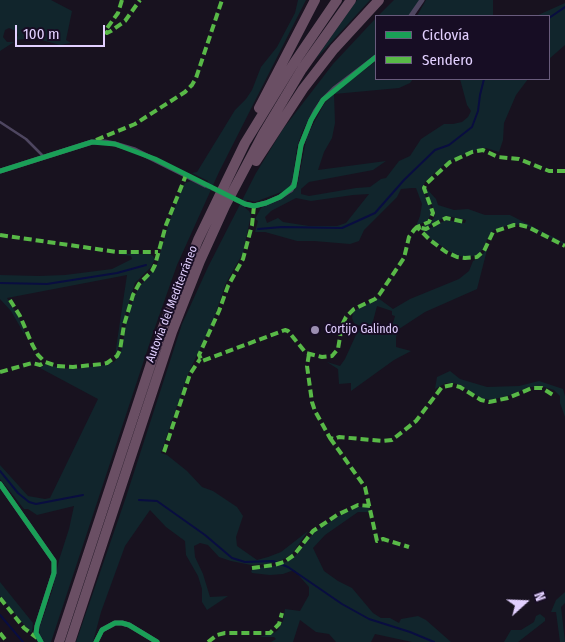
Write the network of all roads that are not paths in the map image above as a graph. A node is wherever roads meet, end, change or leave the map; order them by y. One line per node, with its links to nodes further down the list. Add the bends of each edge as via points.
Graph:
1 (315, 0): 9 (highway, via 254,118)
2 (337, 0): 9 (highway, Autovía del Mediterráneo)
3 (351, 0): 14 (highway, Autovía del Mediterráneo, via 302,69)
4 (380, 0): 14 (highway, via 303,89)
5 (422, 0): 6 (street)
6 (413, 15)
7 (375, 58): 13 (street, via 334,89 315,112 301,145 296,181 291,190 254,206)
8 (0, 122): 10 (lane, via 26,139)
9 (245, 143): 17 (highway, Autovía del Mediterráneo, via 198,240 163,327)
10 (44, 157): 11 (street); 12 (street, via 92,142 115,144)
11 (0, 171)
12 (206, 185)
13 (244, 204)
14 (225, 206): 18 (highway, Autovía del Mediterráneo, via 172,332)
15 (0, 484): 16 (street, via 54,561 54,573 37,626 36,633)
16 (41, 642)
17 (59, 642)
18 (70, 642)
19 (96, 642): 20 (street, via 102,630 122,623)
20 (157, 642)

